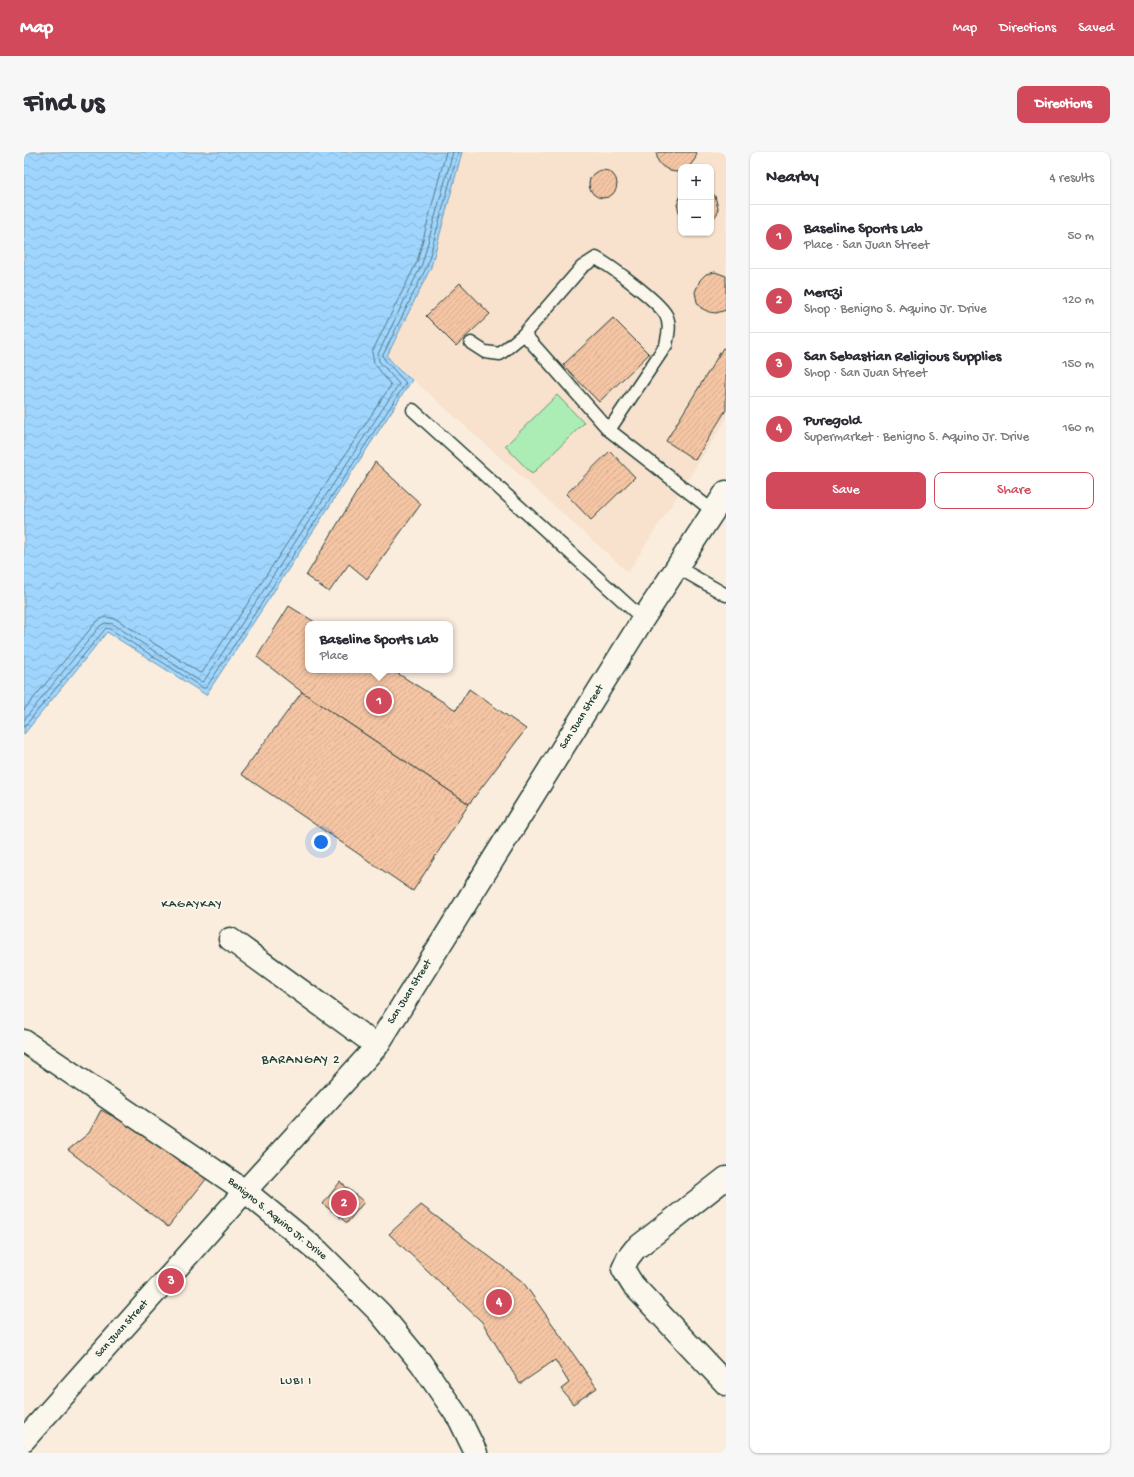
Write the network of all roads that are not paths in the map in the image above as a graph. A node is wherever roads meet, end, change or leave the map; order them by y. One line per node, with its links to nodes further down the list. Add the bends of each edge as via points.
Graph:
1 (524, 334): 2 (lane, via 500,354 485,352); 4 (lane); 4 (lane, via 582,267 596,258 611,266 658,306 666,316 670,330 666,345)
2 (470, 343)
3 (413, 410): 9 (lane)
4 (610, 430): 6 (lane)
5 (726, 492): 6 (main road, San Juan Street)
6 (713, 511): 7 (main road, San Juan Street)
7 (677, 568): 8 (lane); 9 (main road, San Juan Street)
8 (726, 595)
9 (643, 619): 12 (main road, San Juan Street)
10 (230, 939): 12 (main road)
11 (24, 1041): 14 (main road, Benigno S. Aquino Jr. Drive)
12 (377, 1046): 14 (main road, San Juan Street)
13 (726, 1178): 15 (main road, via 635,1249 622,1269 633,1285)
14 (245, 1191): 16 (main road, San Juan Street); 17 (main road, Benigno S. Aquino Jr. Drive, via 319,1252 380,1313 430,1376 460,1420)
15 (726, 1384)
16 (24, 1440)
17 (476, 1453)

